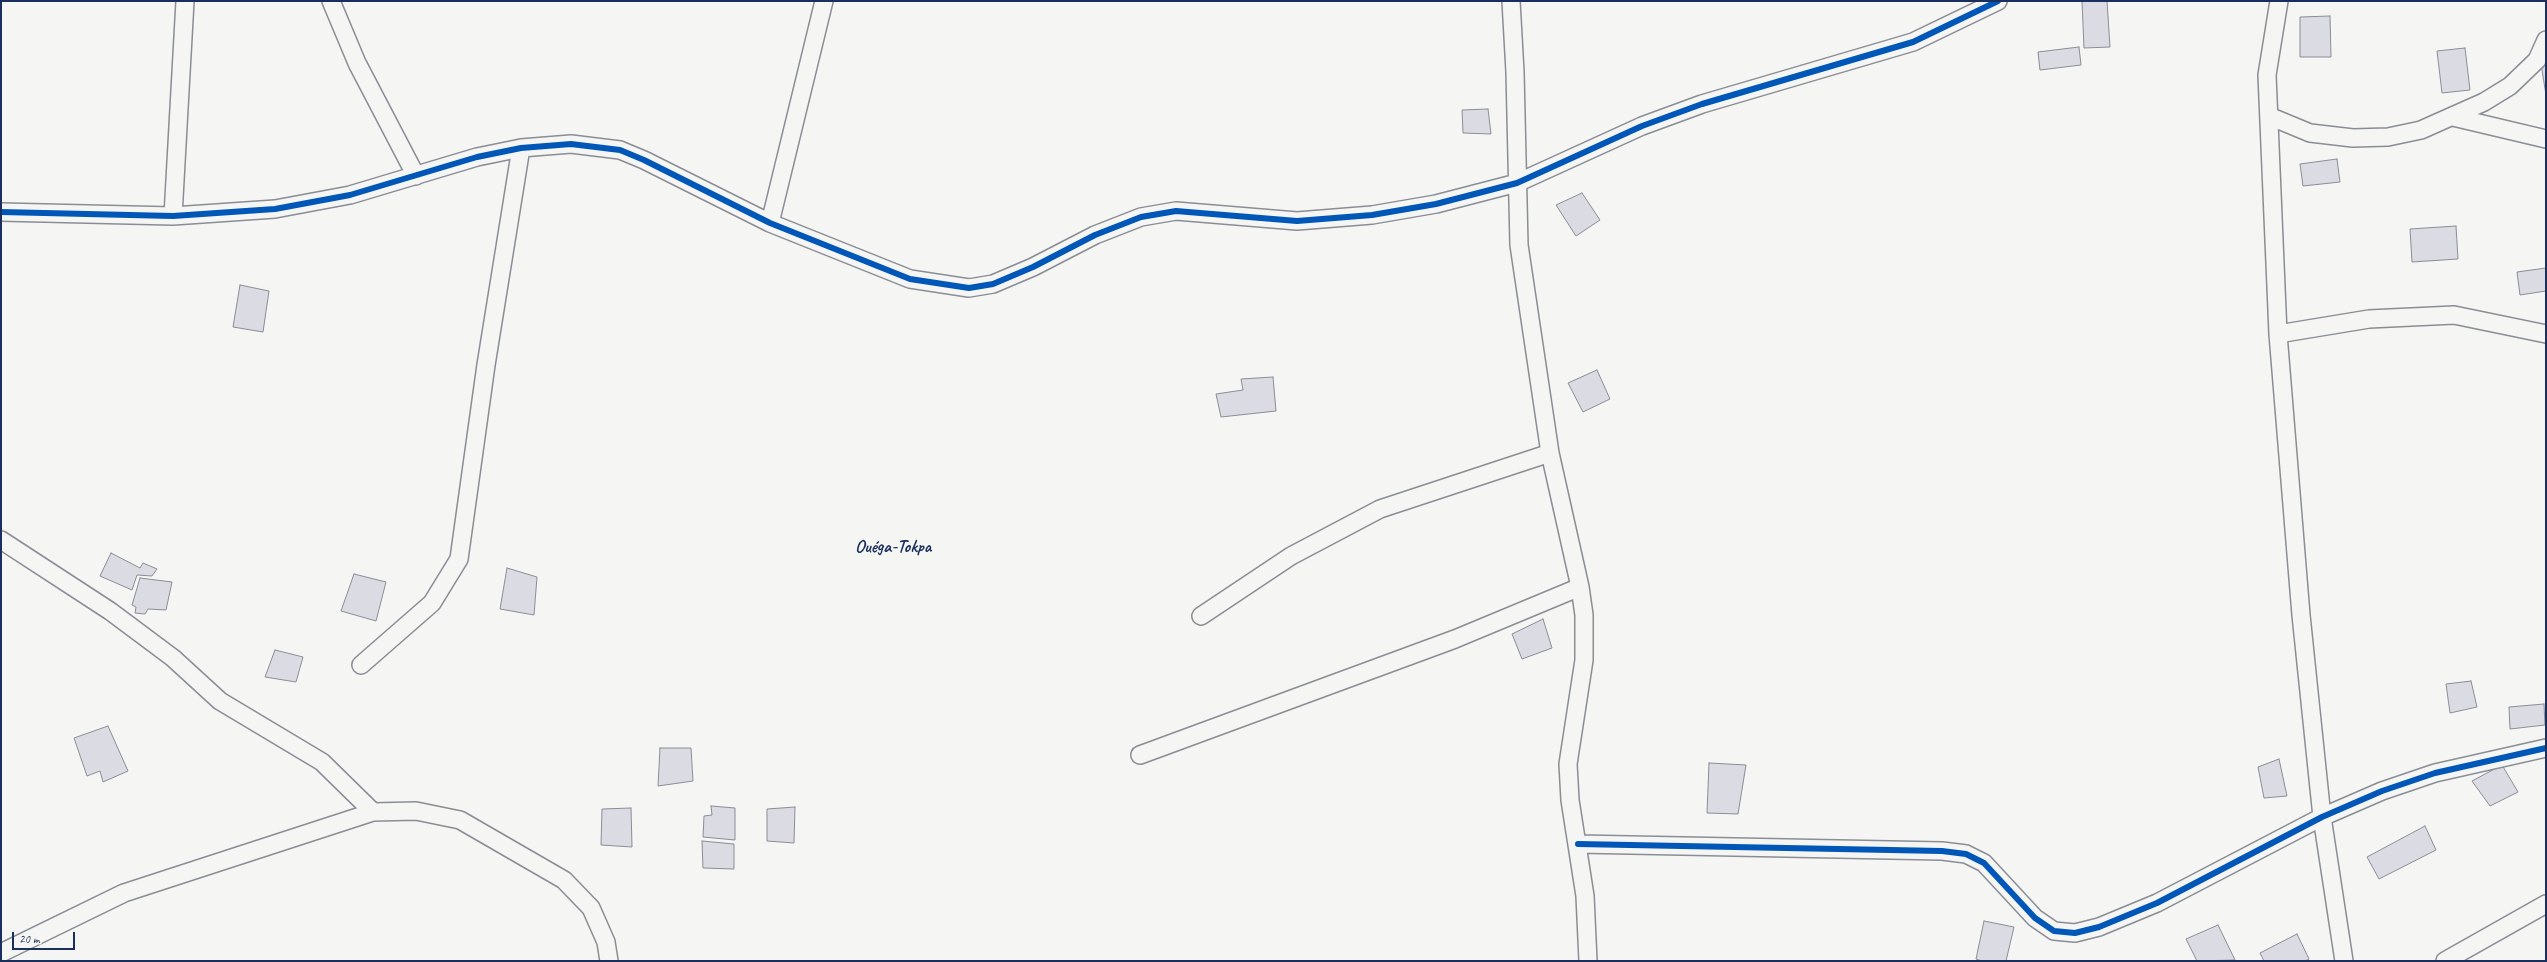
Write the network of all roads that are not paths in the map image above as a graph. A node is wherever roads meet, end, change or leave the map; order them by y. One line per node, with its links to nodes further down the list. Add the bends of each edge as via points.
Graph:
1 (185, 1): 15 (street)
2 (331, 1): 12 (street, via 357,63)
3 (824, 1): 16 (street)
4 (1511, 1): 13 (street, via 1516,72)
5 (1998, 1): 13 (street, via 1913,42 1716,100 1642,126)
6 (2279, 1): 8 (street, via 2267,75)
7 (2546, 40): 9 (street, via 2537,60 2510,86)
8 (2269, 116): 9 (street, via 2310,133 2353,138 2388,137 2421,130); 17 (street)
9 (2453, 117): 10 (street)
10 (2546, 138)
11 (520, 148): 12 (street, via 477,157); 16 (street, via 571,144 620,150); 23 (street, via 459,559 432,603)
12 (416, 176): 15 (street, via 350,196 275,209)
13 (1518, 183): 16 (street, via 1436,204 1372,215 1296,221 1176,211 1141,217 1095,235 993,284 969,288 910,279); 19 (street, via 1519,246)
14 (1, 212): 15 (street)
15 (173, 216)
16 (770, 223)
17 (2278, 334): 18 (street, via 2369,319 2454,315); 27 (street, via 2301,616)
18 (2546, 334)
19 (1550, 453): 21 (street); 22 (street, via 1380,510 1291,556)
20 (1, 540): 26 (street, via 116,616 173,658 220,701 322,762)
21 (1580, 587): 25 (street, via 1455,638); 28 (street, via 1584,660 1568,764 1570,800)
22 (1202, 616)
23 (361, 665)
24 (2546, 748): 27 (street, via 2435,773 2382,791)
25 (1140, 755)
26 (373, 812): 30 (street, via 124,893); 31 (street, via 416,811 460,820 564,880 591,908 606,942)
27 (2322, 817): 28 (street, via 2156,903 2099,927 2075,934 2054,932 2035,918 1984,863 1966,854 1942,851); 33 (street)
28 (1578, 844): 32 (street, via 1585,896)
29 (2546, 904): 34 (street)
30 (1, 953)
31 (609, 961)
32 (1588, 961)
33 (2344, 961)
34 (2445, 961)

